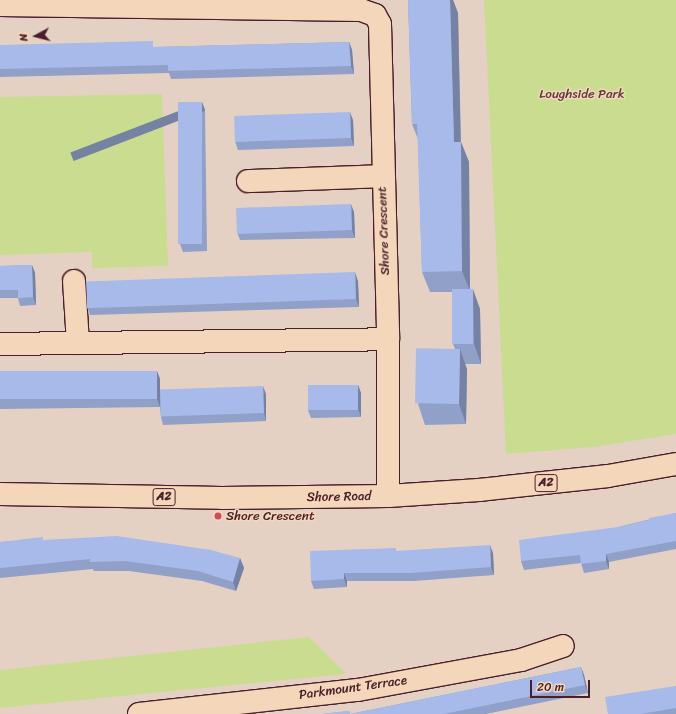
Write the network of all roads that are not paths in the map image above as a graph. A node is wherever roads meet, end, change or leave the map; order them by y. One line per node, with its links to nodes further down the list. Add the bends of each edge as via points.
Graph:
1 (0, 5): 2 (street, Shore Crescent, via 361,10 375,15 380,24)
2 (382, 176): 3 (street); 5 (street, Shore Crescent)
3 (248, 181)
4 (74, 281): 6 (street)
5 (388, 339): 6 (street); 10 (street, Shore Crescent)
6 (78, 343): 7 (street)
7 (0, 344)
8 (676, 464): 10 (street, Shore Road / A2, via 608,476 479,490)
9 (0, 494): 10 (street, Shore Road / A2, via 222,498)
10 (388, 496)
11 (563, 646): 12 (street, Parkmount Terrace, via 520,660 358,690)
12 (139, 714)

